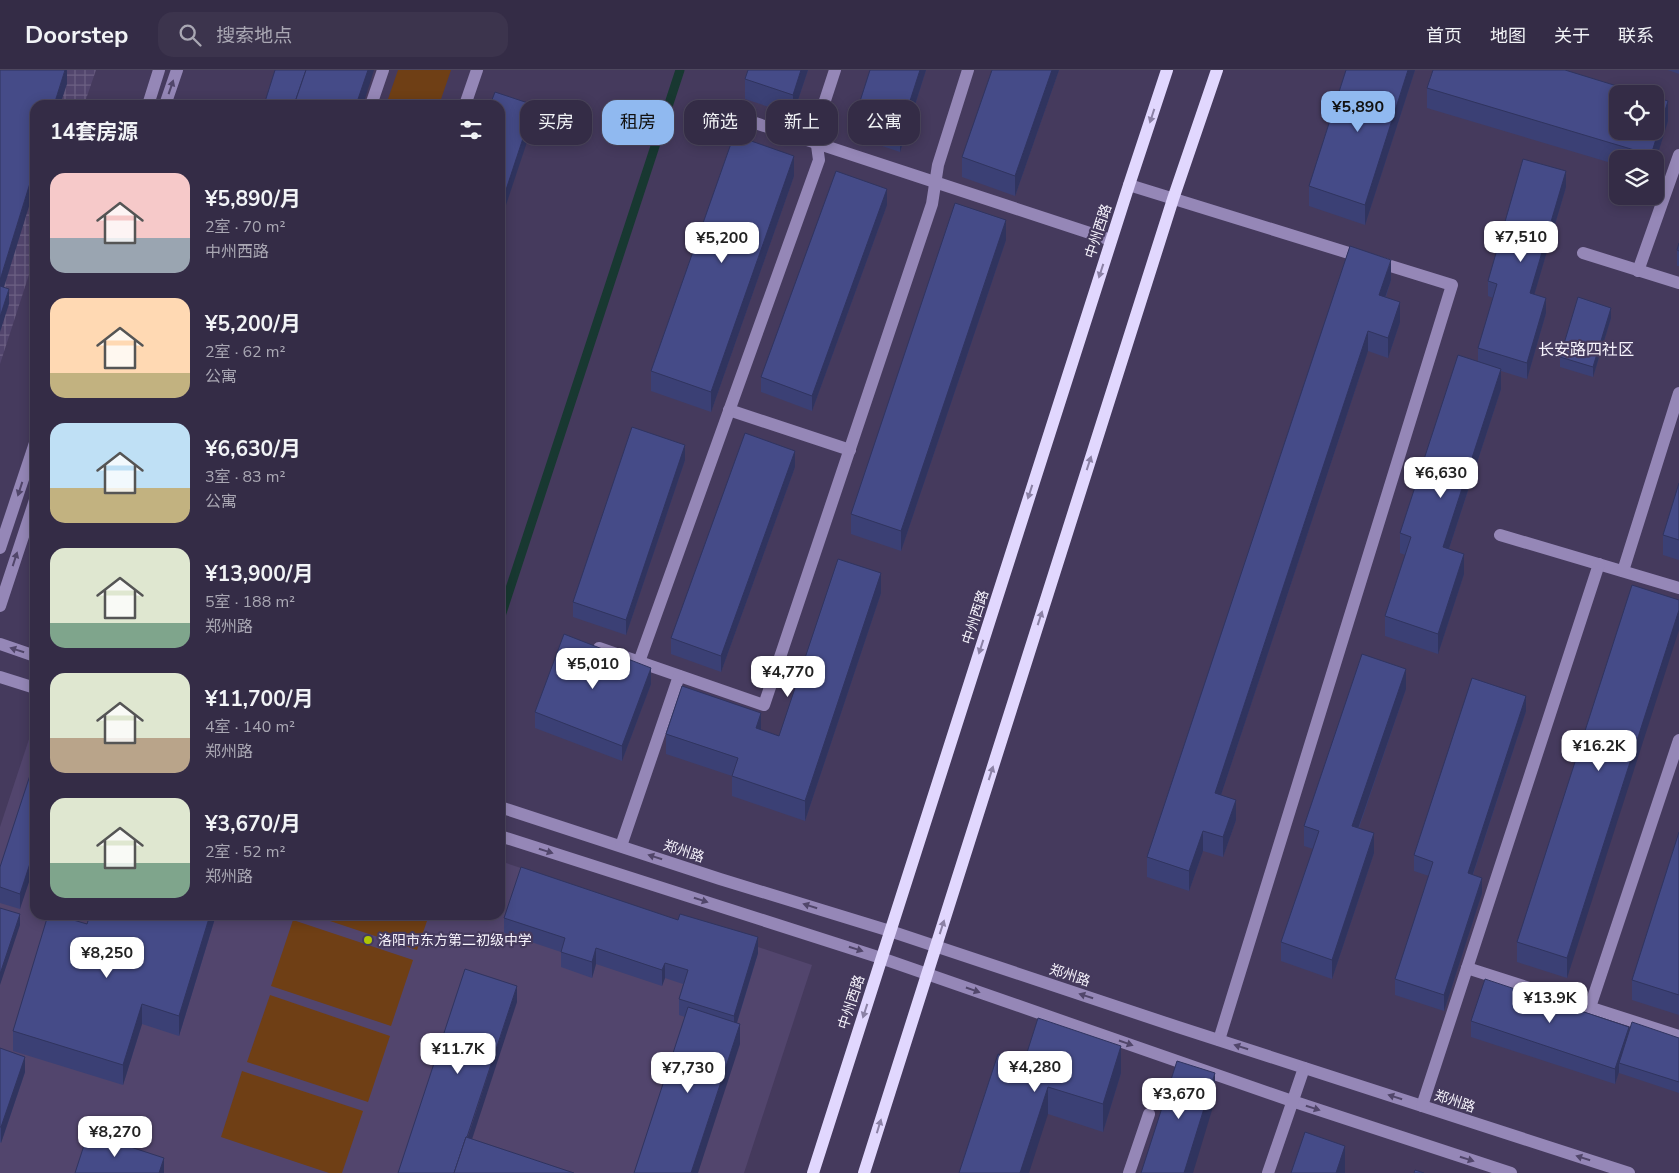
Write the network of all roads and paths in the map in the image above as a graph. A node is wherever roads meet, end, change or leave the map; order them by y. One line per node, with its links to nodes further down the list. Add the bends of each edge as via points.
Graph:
1 (159, 70): 9 (street)
2 (177, 70): 10 (street, one-way to 2)
3 (383, 70): 11 (street)
4 (476, 70): 12 (street)
5 (835, 70): 13 (street)
6 (968, 70): 17 (street, via 938,165)
7 (1167, 70): 18 (main road, 中州西路, one-way to 18)
8 (1217, 70): 19 (main road)
9 (150, 100)
10 (167, 100)
11 (374, 100)
12 (467, 100)
13 (825, 100)
14 (816, 145): 25 (street, via 819,160)
15 (819, 145): 17 (street)
16 (1679, 155): 22 (street)
17 (936, 183): 20 (street); 26 (street, via 932,204)
18 (1129, 185): 19 (street); 20 (main road, 中州西路)
19 (1173, 199): 47 (main road, one-way to 19); 53 (street, via 1452,285)
20 (1111, 240): 46 (main road, 中州西路, one-way to 46)
21 (1583, 254): 22 (street)
22 (1638, 270): 23 (street)
23 (1679, 283)
24 (1679, 393): 32 (street)
25 (729, 410): 26 (street); 38 (street)
26 (850, 450): 39 (street, via 764,705)
27 (30, 458): 30 (street, one-way to 30)
28 (30, 515): 34 (street, one-way to 28)
29 (1500, 535): 31 (street)
30 (0, 548)
31 (1600, 564): 32 (street); 49 (street)
32 (1623, 571): 33 (street)
33 (1679, 588)
34 (0, 606)
35 (0, 644): 37 (street, one-way to 35)
36 (586, 644): 38 (street)
37 (30, 654)
38 (639, 662): 39 (street)
39 (679, 676): 45 (street)
40 (0, 677): 41 (street)
41 (30, 686)
42 (1679, 740): 51 (street)
43 (505, 809): 45 (street, 郑州路)
44 (505, 838): 48 (street, one-way to 48)
45 (621, 846): 46 (street, 郑州路, one-way to 45)
46 (890, 931): 47 (street, 郑州路); 48 (main road, 中州西路)
47 (936, 946): 50 (main road); 53 (street, 郑州路, one-way to 47)
48 (882, 958): 50 (street); 58 (main road, 中州西路, one-way to 58)
49 (1467, 968): 51 (street); 56 (street)
50 (926, 974): 55 (street, one-way to 55); 59 (main road, one-way to 50)
51 (1590, 1007): 52 (street)
52 (1679, 1036)
53 (1219, 1040): 54 (street, 郑州路, one-way to 53)
54 (1304, 1068): 55 (street); 56 (street, 郑州路, one-way to 54)
55 (1292, 1101): 61 (street); 62 (street, one-way to 62)
56 (1422, 1106): 63 (street, 郑州路, one-way to 56)
57 (1149, 1114): 60 (street)
58 (813, 1173)
59 (864, 1173)
60 (1129, 1173)
61 (1268, 1173)
62 (1511, 1173)
63 (1630, 1173)

